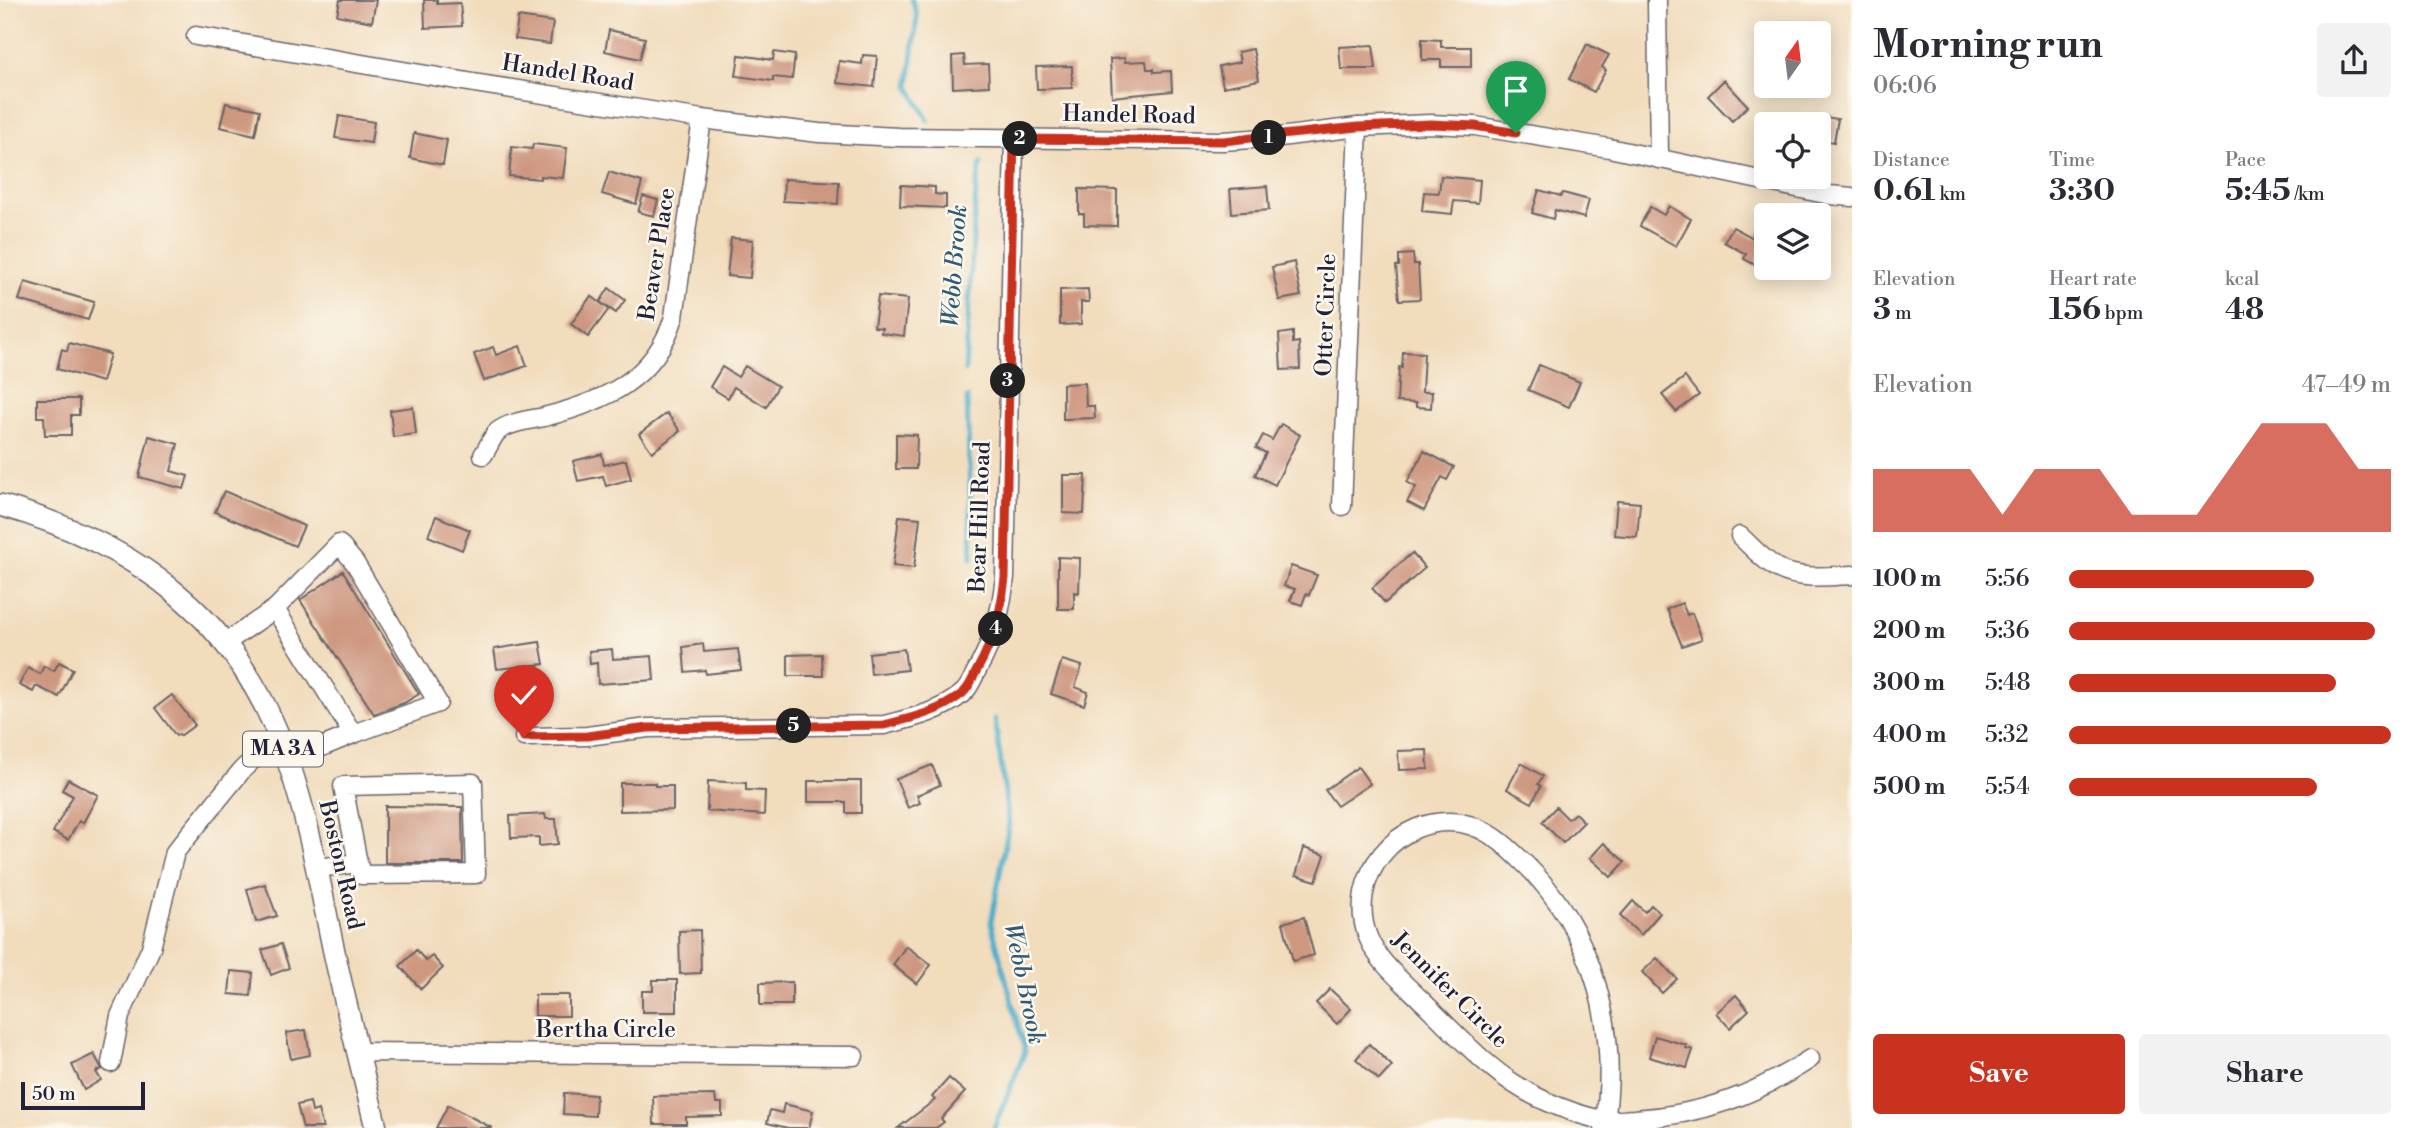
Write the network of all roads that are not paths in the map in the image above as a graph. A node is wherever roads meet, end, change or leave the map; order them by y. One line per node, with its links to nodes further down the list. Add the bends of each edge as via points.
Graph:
1 (1657, 0): 6 (street)
2 (196, 36): 3 (street, Handel Road)
3 (702, 118): 5 (street, Handel Road, via 819,133); 8 (street, Beaver Place, via 667,340 635,378 602,399 513,424 497,432)
4 (1358, 127): 5 (street, Handel Road, via 1223,141); 6 (street, Handel Road, via 1475,126); 10 (street, Otter Circle)
5 (1014, 139): 17 (street, Bear Hill Road, via 1005,578 991,645 966,691 921,716 884,725 648,728 587,736)
6 (1659, 159): 7 (street, Handel Road)
7 (1852, 197)
8 (483, 455)
9 (0, 505): 14 (main road, Boston Road / MA 3A, via 125,555 198,611)
10 (1342, 506)
11 (1740, 536): 12 (street, via 1781,570 1814,576)
12 (1852, 575)
13 (275, 609): 14 (street); 15 (street); 15 (street, via 340,544 355,563 438,703)
14 (225, 643): 16 (main road, Boston Road / MA 3A, via 244,668)
15 (353, 734): 18 (street)
16 (278, 735): 18 (main road, Boston Road / MA 3A); 24 (street, via 243,769 175,852 151,948 120,1016)
17 (524, 737)
18 (288, 761): 20 (main road, Boston Road / MA 3A)
19 (358, 863): 19 (street, via 343,786 473,783 476,874 361,875); 20 (street)
20 (317, 868): 21 (main road, Boston Road / MA 3A)
21 (358, 1052): 22 (street, Bertha Circle); 26 (main road, Boston Road / MA 3A)
22 (854, 1056)
23 (1810, 1059): 25 (street, via 1718,1106)
24 (111, 1063)
25 (1604, 1124): 25 (street, Jennifer Circle, via 1608,1040 1600,997 1583,946 1550,891 1497,837 1473,826 1434,823 1398,838 1372,868 1364,894 1363,920 1379,958 1511,1083)
26 (376, 1128)

